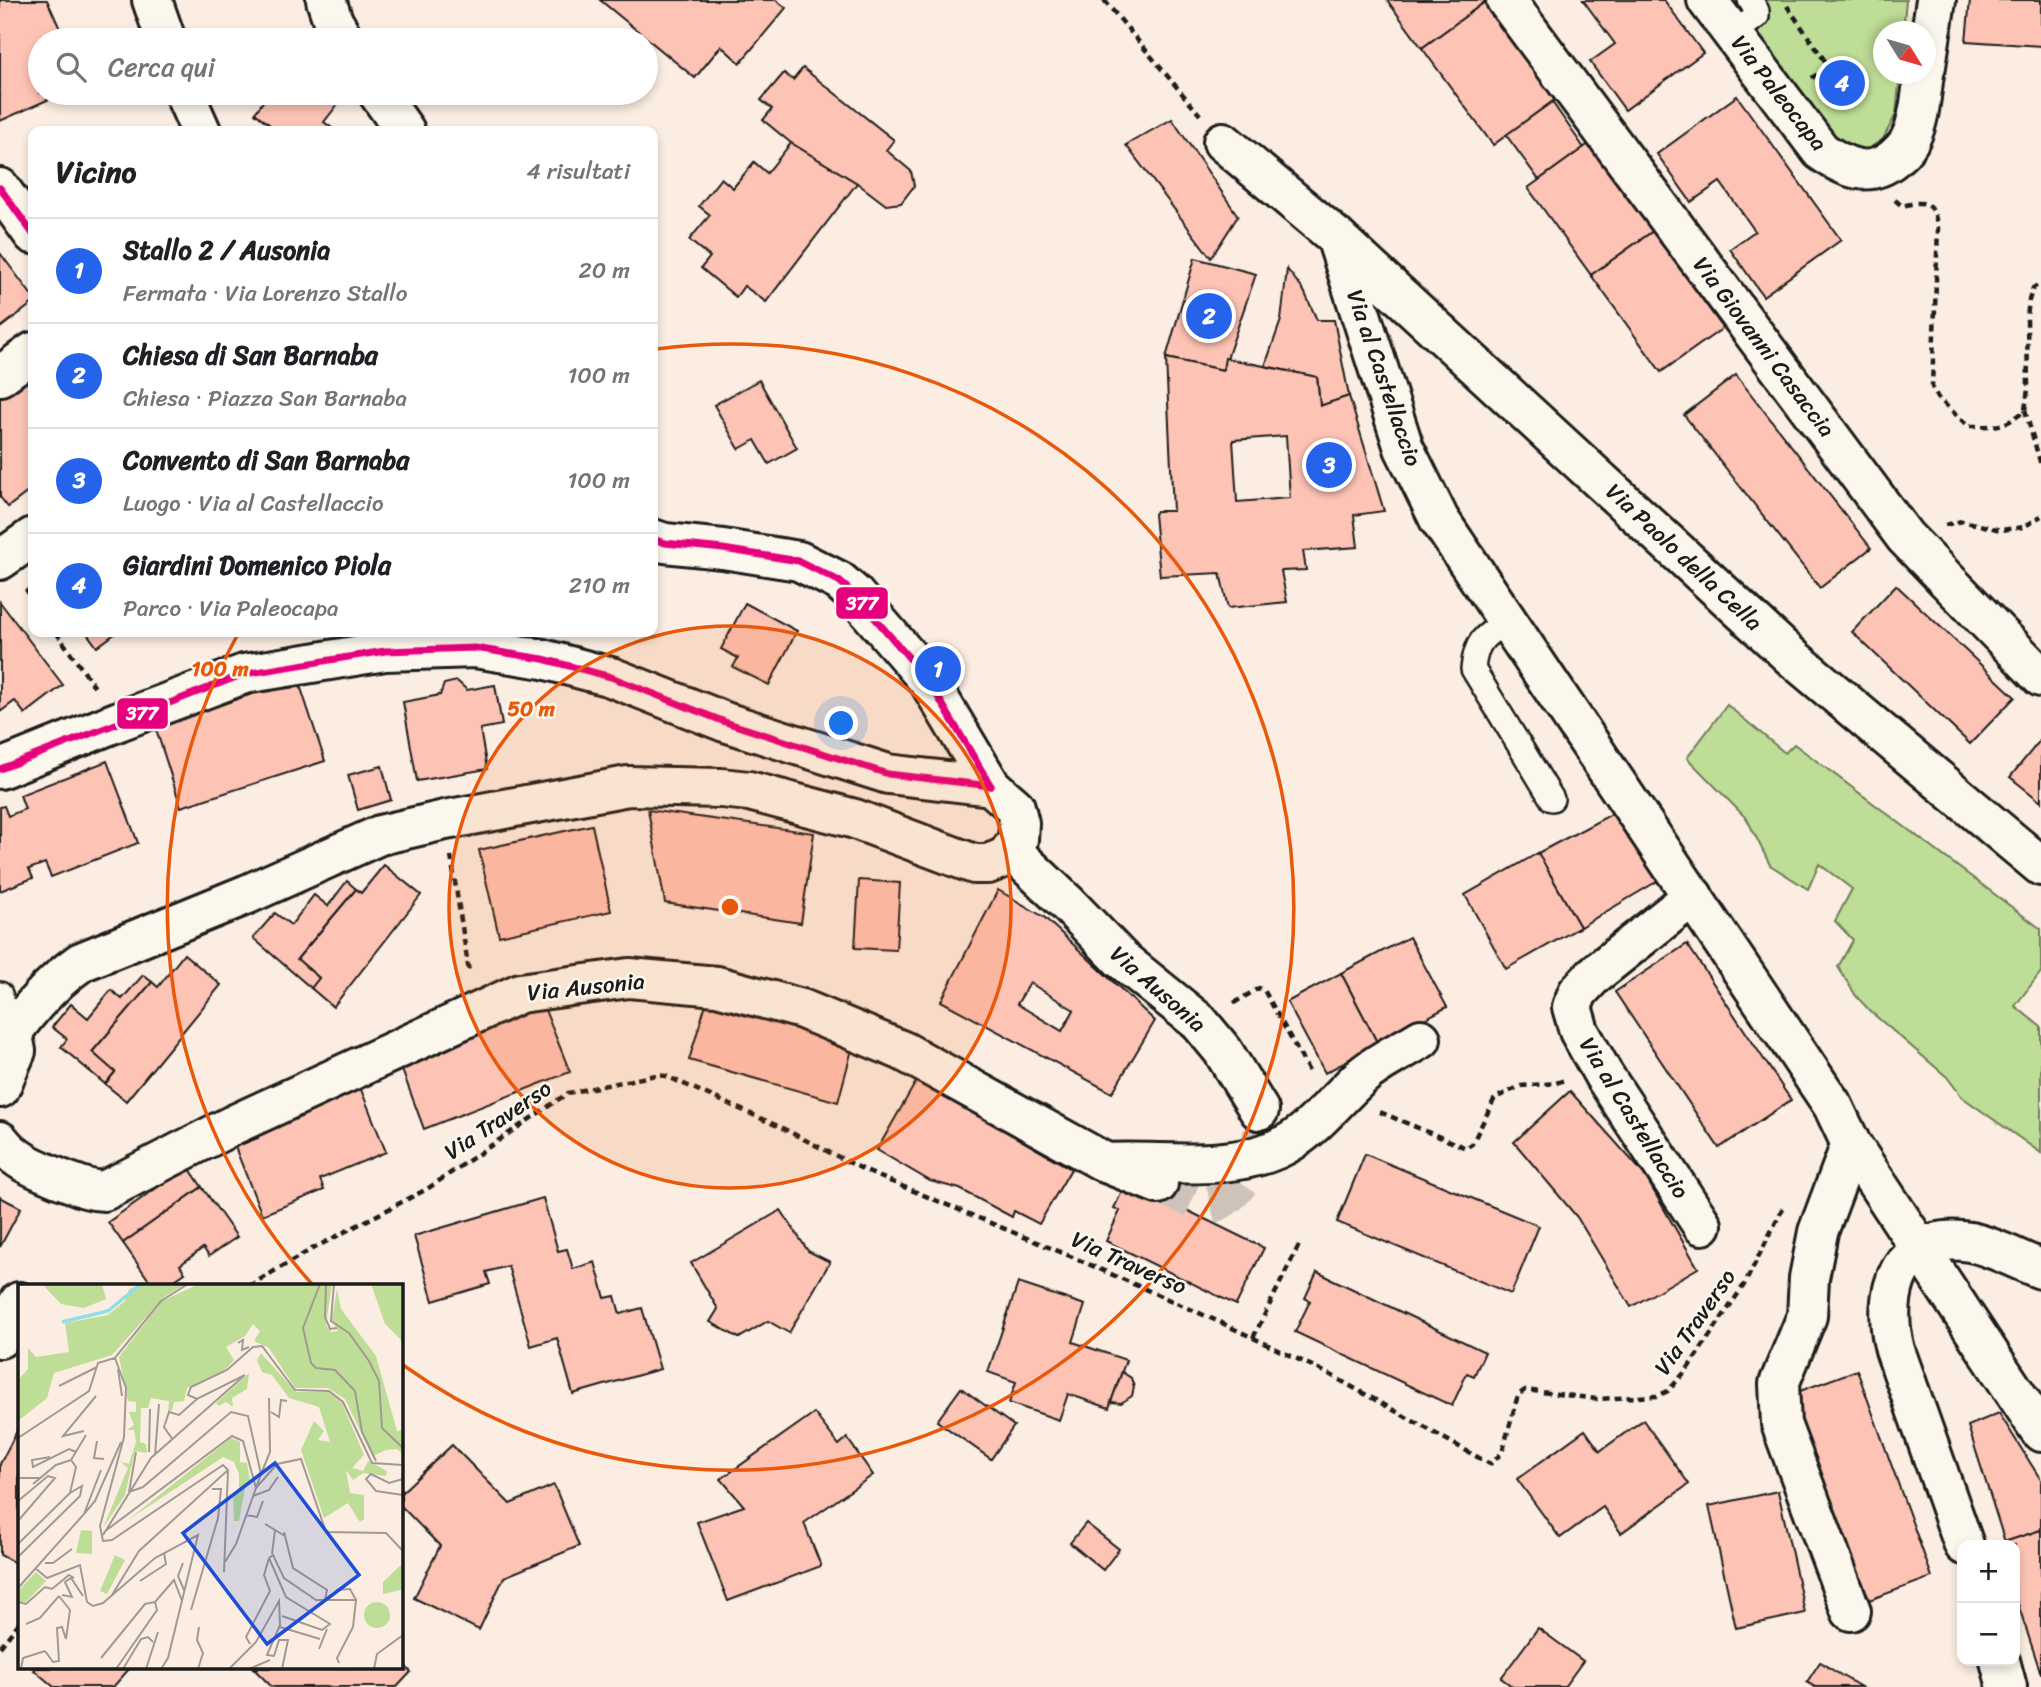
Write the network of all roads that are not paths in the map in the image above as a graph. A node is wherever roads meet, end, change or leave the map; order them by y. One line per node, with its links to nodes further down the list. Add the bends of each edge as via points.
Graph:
1 (152, 0): 8 (street)
2 (326, 0): 9 (street)
3 (1506, 0): 26 (street, Via Giovanni Casaccia, via 1905,537)
4 (1707, 0): 10 (street, Via Paleocapa)
5 (1750, 0): 10 (lane, via 1757,16)
6 (1936, 0): 7 (street)
7 (1933, 21)
8 (162, 28)
9 (336, 28)
10 (1732, 34): 11 (street, Via Paleocapa, via 1821,151 1852,169 1879,168 1902,151 1916,123)
11 (1922, 84)
12 (189, 105): 14 (street)
13 (387, 105): 15 (street)
14 (199, 126)
15 (401, 126)
16 (1223, 142): 19 (street, Via Paolo della Cella)
17 (0, 188): 18 (street)
18 (28, 227)
19 (1336, 237): 25 (street, Via al Castellaccio, via 1404,447 1439,519); 31 (street, Via Paolo della Cella, via 1794,659)
20 (28, 356): 21 (street)
21 (0, 376)
22 (28, 540): 24 (street)
23 (658, 541): 28 (street, via 799,561 839,581 928,680)
24 (0, 560)
25 (1508, 621): 29 (lane, via 1484,636 1475,650 1473,669); 32 (street, Via al Castellaccio)
26 (2041, 677)
27 (0, 769): 28 (street, via 244,674 385,651 475,648 611,677 724,722 888,774)
28 (991, 786): 30 (street, via 1008,799 1018,815 1018,840)
29 (1552, 799)
30 (1012, 851): 35 (street, via 994,862 974,864 855,818 721,788 628,786 445,820 380,835 81,962 60,978); 37 (street, Via Ausonia, via 1121,959 1199,1022)
31 (2041, 866)
32 (1693, 896): 39 (street, Via al Castellaccio, via 1833,1106); 42 (street, Via al Castellaccio, via 1594,975 1578,992 1572,1007 1579,1031 1603,1074)
33 (0, 994): 35 (lane)
34 (1421, 1039): 40 (street, Via Ausonia, via 1365,1074 1278,1149 1200,1163)
35 (6, 1041): 36 (street, via 16,1051)
36 (0, 1088)
37 (1259, 1110)
38 (0, 1141): 40 (street, Via Ausonia, via 33,1168 85,1189 104,1191 233,1125 520,993 629,978 717,986 802,1009 904,1051)
39 (1851, 1144): 43 (street, Via al Castellaccio); 49 (street, via 1818,1232 1807,1316 1779,1384 1781,1424)
40 (1107, 1163): 41 (street, Via Ausonia)
41 (1158, 1184)
42 (1702, 1225)
43 (1919, 1248): 44 (street, via 1948,1240 1972,1242); 47 (street, Via al Castellaccio); 48 (street, via 1893,1284 1889,1327)
44 (2041, 1269)
45 (18, 1304): 46 (street)
46 (0, 1338)
47 (2041, 1432)
48 (1962, 1540)
49 (1851, 1611)
50 (2001, 1666): 51 (street)
51 (2007, 1687)

